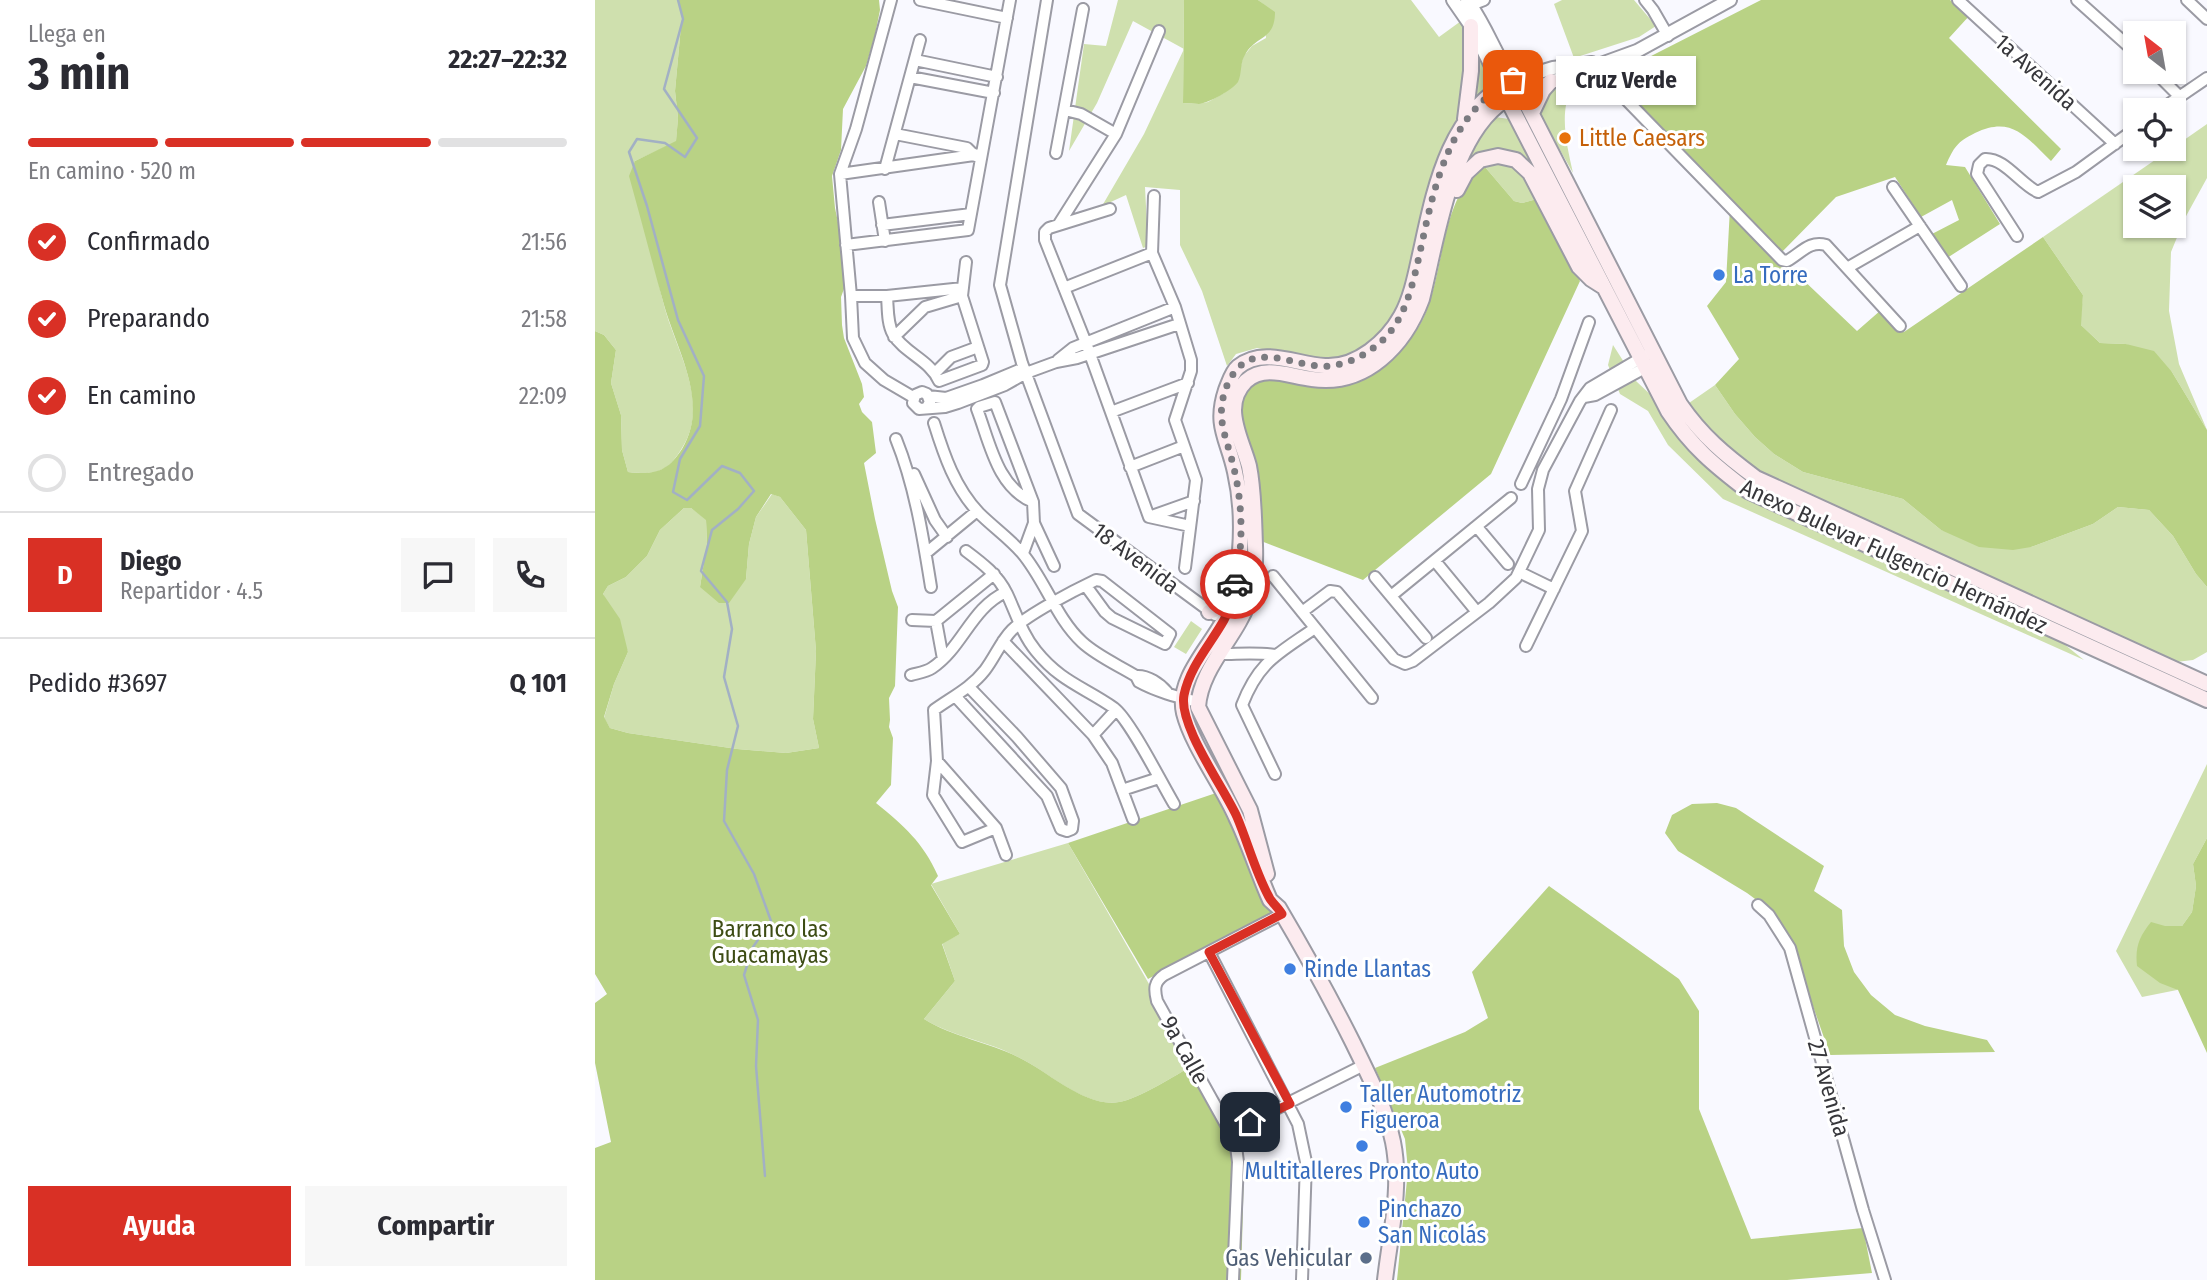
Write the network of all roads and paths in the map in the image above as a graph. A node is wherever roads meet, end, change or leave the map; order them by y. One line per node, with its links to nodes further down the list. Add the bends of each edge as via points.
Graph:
1 (891, 0): 45 (street)
2 (920, 0): 17 (street)
3 (1010, 0): 17 (street)
4 (1047, 0): 75 (street, 18 Avenida, via 1000,285)
5 (1453, 0): 19 (street)
6 (1645, 0): 15 (street)
7 (1662, 0): 15 (street)
8 (1730, 0): 16 (street)
9 (1741, 0): 16 (street)
10 (1958, 0): 41 (street, 1a Avenida)
11 (2077, 0): 23 (street)
12 (2186, 0): 18 (street)
13 (1474, 2): 31 (street)
14 (1083, 9): 35 (street)
15 (1653, 10): 21 (street)
16 (1704, 16): 21 (street)
17 (1007, 18): 27 (street)
18 (2207, 19)
19 (1471, 26): 31 (street); 37 (main road)
20 (1159, 31): 39 (street)
21 (1668, 36): 25 (street)
22 (920, 40): 24 (street)
23 (2123, 41)
24 (915, 60): 26 (street); 27 (street)
25 (1599, 63): 29 (street); 31 (street, via 1553,68); 60 (street, via 1608,81 1782,260 1818,243 1826,245)
26 (910, 77): 32 (street); 38 (street)
27 (997, 77): 32 (street)
28 (2207, 78): 33 (street)
29 (1551, 80): 31 (street); 36 (main road)
30 (2167, 84): 33 (street)
31 (1511, 89): 36 (main road, Anexo Bulevar Fulgencio Hernández); 37 (main road, via 1481,102); 57 (main road, via 1467,145 1451,182); 63 (main road, Anexo Bulevar Fulgencio Hernández)
32 (994, 93): 43 (street)
33 (2179, 96): 34 (street)
34 (2176, 98)
35 (1065, 110): 39 (street); 42 (street)
36 (1532, 113): 74 (main road, Anexo Bulevar Fulgencio Hernández)
37 (1464, 124): 87 (main road, via 1441,168 1408,298 1391,332 1347,362 1327,366 1269,357 1250,359 1237,368 1220,416)
38 (895, 134): 43 (street, via 967,148); 44 (street)
39 (1116, 134): 51 (street)
40 (2123, 138): 41 (street)
41 (2115, 144): 54 (street, via 2038,192 1997,161 1989,158 1979,165 1977,174)
42 (1056, 153)
43 (978, 155): 44 (street); 50 (street)
44 (885, 169): 45 (street)
45 (840, 174): 56 (street)
46 (1893, 187): 53 (street)
47 (1154, 196): 58 (street)
48 (879, 202): 52 (street)
49 (1110, 209): 51 (street)
50 (971, 214): 52 (street); 55 (street, via 967,232)
51 (1059, 224): 62 (street, via 1045,232 1045,240)
52 (883, 225): 55 (street)
53 (1920, 226): 60 (street); 61 (street)
54 (2017, 236)
55 (885, 241): 56 (street)
56 (846, 245): 65 (street)
57 (1435, 247): 63 (main road, via 1466,173 1480,160 1508,157 1531,173 1579,267); 126 (main road, via 1416,315 1397,345 1372,367 1337,380 1259,374 1237,393 1235,423 1252,489 1255,574 1246,608)
58 (1152, 253): 62 (street); 67 (street)
59 (966, 262): 64 (street)
60 (1847, 268): 70 (street)
61 (1961, 286)
62 (1064, 288): 73 (street)
63 (1605, 288): 74 (main road, Anexo Bulevar Fulgencio Hernández)
64 (963, 292): 66 (street); 71 (street, via 923,308); 72 (street)
65 (852, 296): 66 (street); 75 (street, via 853,338 865,363 913,397 916,408 922,409 928,401 945,407 958,403 1005,385)
66 (887, 296): 71 (street)
67 (1175, 307): 69 (street); 73 (street)
68 (1589, 322): 83 (street)
69 (1179, 324): 73 (street); 77 (street, via 1191,360)
70 (1900, 326)
71 (894, 337): 76 (street)
72 (978, 347): 76 (street, via 951,357); 76 (street, via 982,365 939,381)
73 (1088, 348): 75 (street, via 1073,348 1056,362); 79 (street)
74 (1649, 360): 84 (street, via 1590,388); 130 (main road, Anexo Bulevar Fulgencio Hernández, via 1696,426 1756,478); 135 (main road, Anexo Bulevar Fulgencio Hernández, via 1668,411 1684,436 1748,491)
75 (1024, 368): 115 (street, 18 Avenida, via 1078,514)
76 (936, 372)
77 (1188, 383): 79 (street); 82 (street, via 1175,419)
78 (1611, 410): 111 (street, via 1575,491 1582,531)
79 (1111, 412): 86 (street)
80 (934, 423): 92 (street, via 953,476)
81 (896, 439): 85 (street)
82 (1184, 446): 86 (street); 90 (street, via 1196,480)
83 (1535, 456): 84 (street); 88 (street)
84 (1547, 463): 105 (street, via 1538,489 1539,530)
85 (907, 467): 97 (street); 99 (street)
86 (1131, 467): 93 (street)
87 (1236, 479): 115 (main road, via 1234,554 1221,604); 118 (main road, via 1240,553)
88 (1521, 484)
89 (1511, 498): 96 (street)
90 (1193, 500): 93 (street); 95 (street)
91 (1033, 502): 91 (street, via 1004,479 978,408 995,402); 94 (street)
92 (977, 511): 97 (street); 100 (street)
93 (1149, 517): 95 (street)
94 (1034, 523): 100 (street); 103 (street)
95 (1190, 526): 104 (street)
96 (1477, 527): 101 (street); 102 (street)
97 (947, 537): 99 (street)
98 (966, 551): 106 (street)
99 (926, 553): 110 (street)
100 (1023, 553): 114 (street)
101 (1435, 561): 113 (street); 117 (street)
102 (1509, 564)
103 (1054, 566)
104 (1185, 568)
105 (1519, 572): 111 (street); 117 (street)
106 (994, 574): 112 (street); 120 (street)
107 (1273, 576): 116 (street)
108 (1375, 577): 113 (street)
109 (1086, 586): 109 (street, via 1102,581 1170,635 1165,644 1112,618); 114 (street)
110 (931, 587)
111 (1553, 589): 125 (street)
112 (1006, 592): 121 (street); 128 (street, via 983,607)
113 (1391, 596): 123 (street)
114 (1054, 603): 121 (street); 133 (street, via 1068,627 1097,654 1139,682)
115 (1209, 612): 118 (street, 18 Avenida)
116 (1302, 612): 117 (street, via 1330,591 1337,592 1394,659 1405,664); 122 (street)
117 (1477, 612)
118 (1225, 619): 126 (main road, via 1230,627); 133 (main road, via 1194,667)
119 (912, 620): 120 (street)
120 (936, 621): 128 (street)
121 (1019, 623): 124 (street); 137 (street, via 1033,648 1055,672)
122 (1315, 628): 127 (street); 134 (street)
123 (1426, 638)
124 (1003, 641): 131 (street); 138 (street)
125 (1526, 646)
126 (1221, 651): 127 (street); 136 (main road)
127 (1273, 657): 142 (street, via 1257,674 1242,705)
128 (943, 659): 129 (street)
129 (911, 675)
130 (2207, 684)
131 (969, 687): 132 (street); 139 (street)
132 (955, 697): 140 (street); 141 (street, via 933,711)
133 (1183, 698): 136 (street); 150 (main road, via 1192,733)
134 (1372, 698)
135 (2207, 700)
136 (1198, 702): 150 (main road, via 1249,810)
137 (1116, 710): 138 (street); 143 (street)
138 (1093, 735): 144 (street, via 1112,763)
139 (1017, 737): 140 (street); 140 (street, via 1062,788 1072,829 1061,829 1047,796)
140 (1006, 749)
141 (937, 761): 147 (street); 147 (street, via 933,795 962,841)
142 (1275, 774)
143 (1159, 778): 144 (street); 145 (street)
144 (1122, 790): 146 (street)
145 (1174, 804)
146 (1133, 819)
147 (996, 828): 148 (street)
148 (1006, 855)
149 (1758, 905): 158 (street, 27 Avenida, via 1790,948)
150 (1280, 911): 151 (street); 152 (main road)
151 (1209, 952): 153 (street); 154 (street, 9a Calle, via 1164,975 1156,983 1157,1001)
152 (1364, 1065): 153 (street); 157 (main road, via 1393,1143 1395,1188)
153 (1290, 1104): 154 (street); 156 (street, via 1306,1162)
154 (1230, 1132): 155 (street, 9a Calle, via 1238,1163)
155 (1233, 1280)
156 (1302, 1280)
157 (1385, 1280)
158 (1885, 1280)

